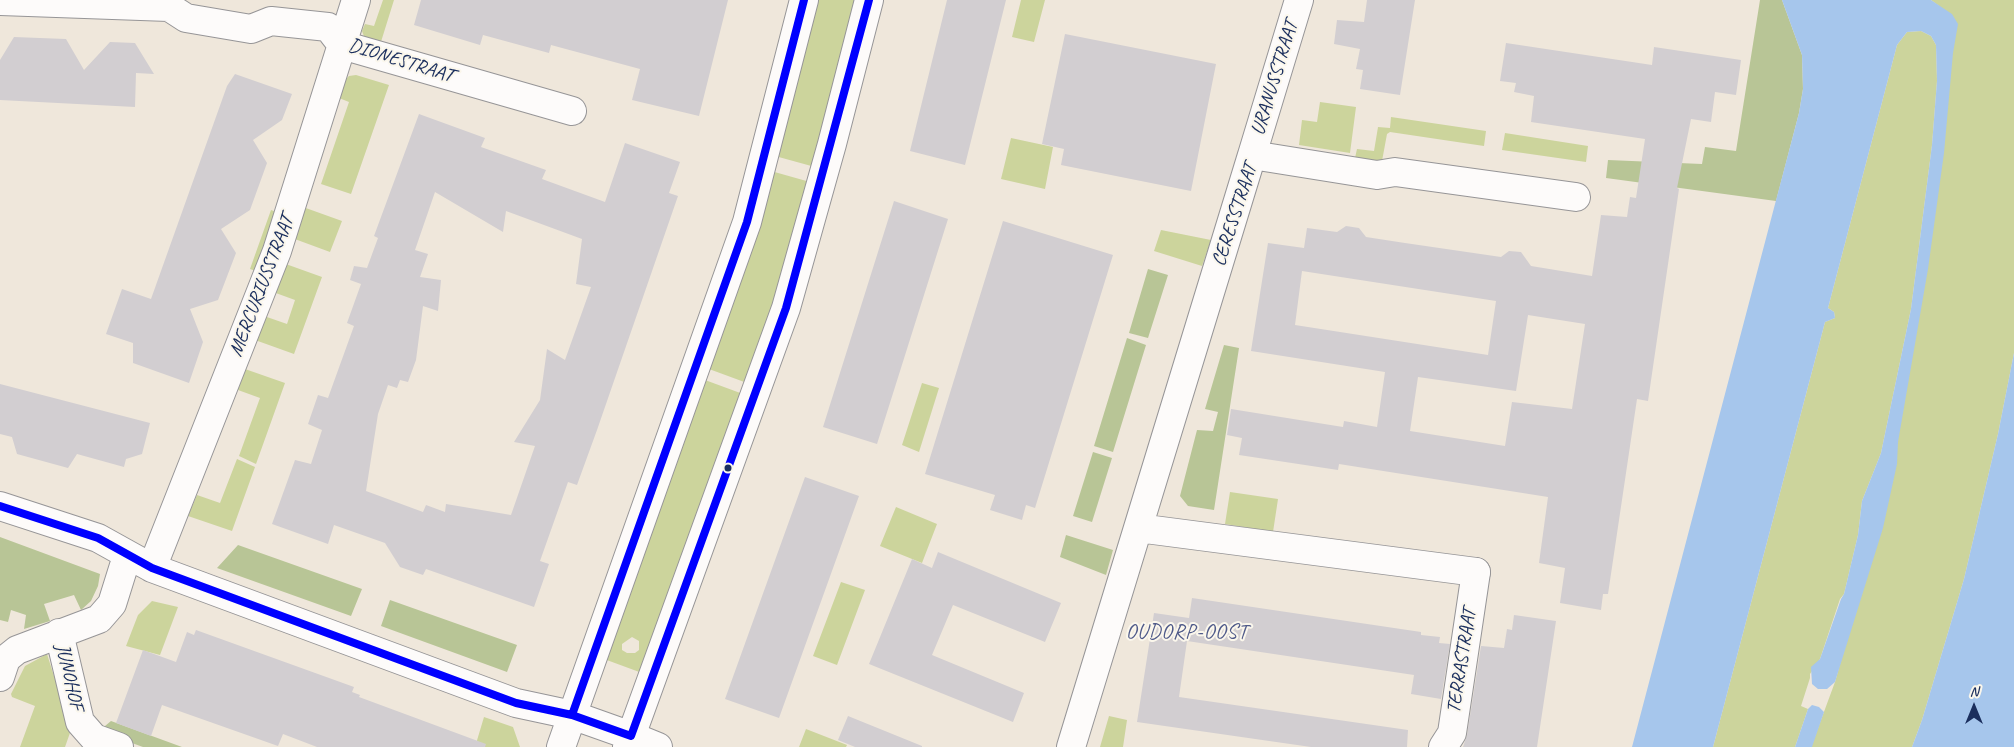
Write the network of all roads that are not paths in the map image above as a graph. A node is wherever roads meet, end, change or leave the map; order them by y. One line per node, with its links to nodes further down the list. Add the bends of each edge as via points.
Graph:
1 (356, 0): 6 (street, MERCURIUSSTRAAT)
2 (804, 0): 16 (street, via 747,222)
3 (869, 0): 17 (street, via 786,308)
4 (1299, 0): 8 (street, URANUSSTRAAT)
5 (0, 1): 6 (street, DIONESTRAAT, via 169,7 186,18 251,30 271,21 328,27)
6 (342, 45): 7 (street, DIONESTRAAT); 13 (street, MERCURIUSSTRAAT, via 278,251)
7 (572, 111)
8 (1252, 156): 9 (street, CERESSTRAAT, via 1377,175 1395,172); 11 (street, CERESSTRAAT)
9 (1576, 197)
10 (0, 506): 12 (street, via 98,538)
11 (1138, 528): 21 (street, CERESSTRAAT); 22 (street, TERRASTRAAT, via 1476,572 1452,733)
12 (127, 556): 13 (street); 14 (street, via 112,604 99,619)
13 (152, 568): 16 (street, via 516,703)
14 (59, 633): 15 (street, JUNOHOF, via 17,650 6,660); 18 (street, JUNOHOF, via 80,722 94,738)
15 (0, 677)
16 (572, 715): 17 (street); 19 (street)
17 (629, 741): 20 (street)
18 (119, 747)
19 (561, 747)
20 (658, 747)
21 (1071, 747)
22 (1443, 747)

